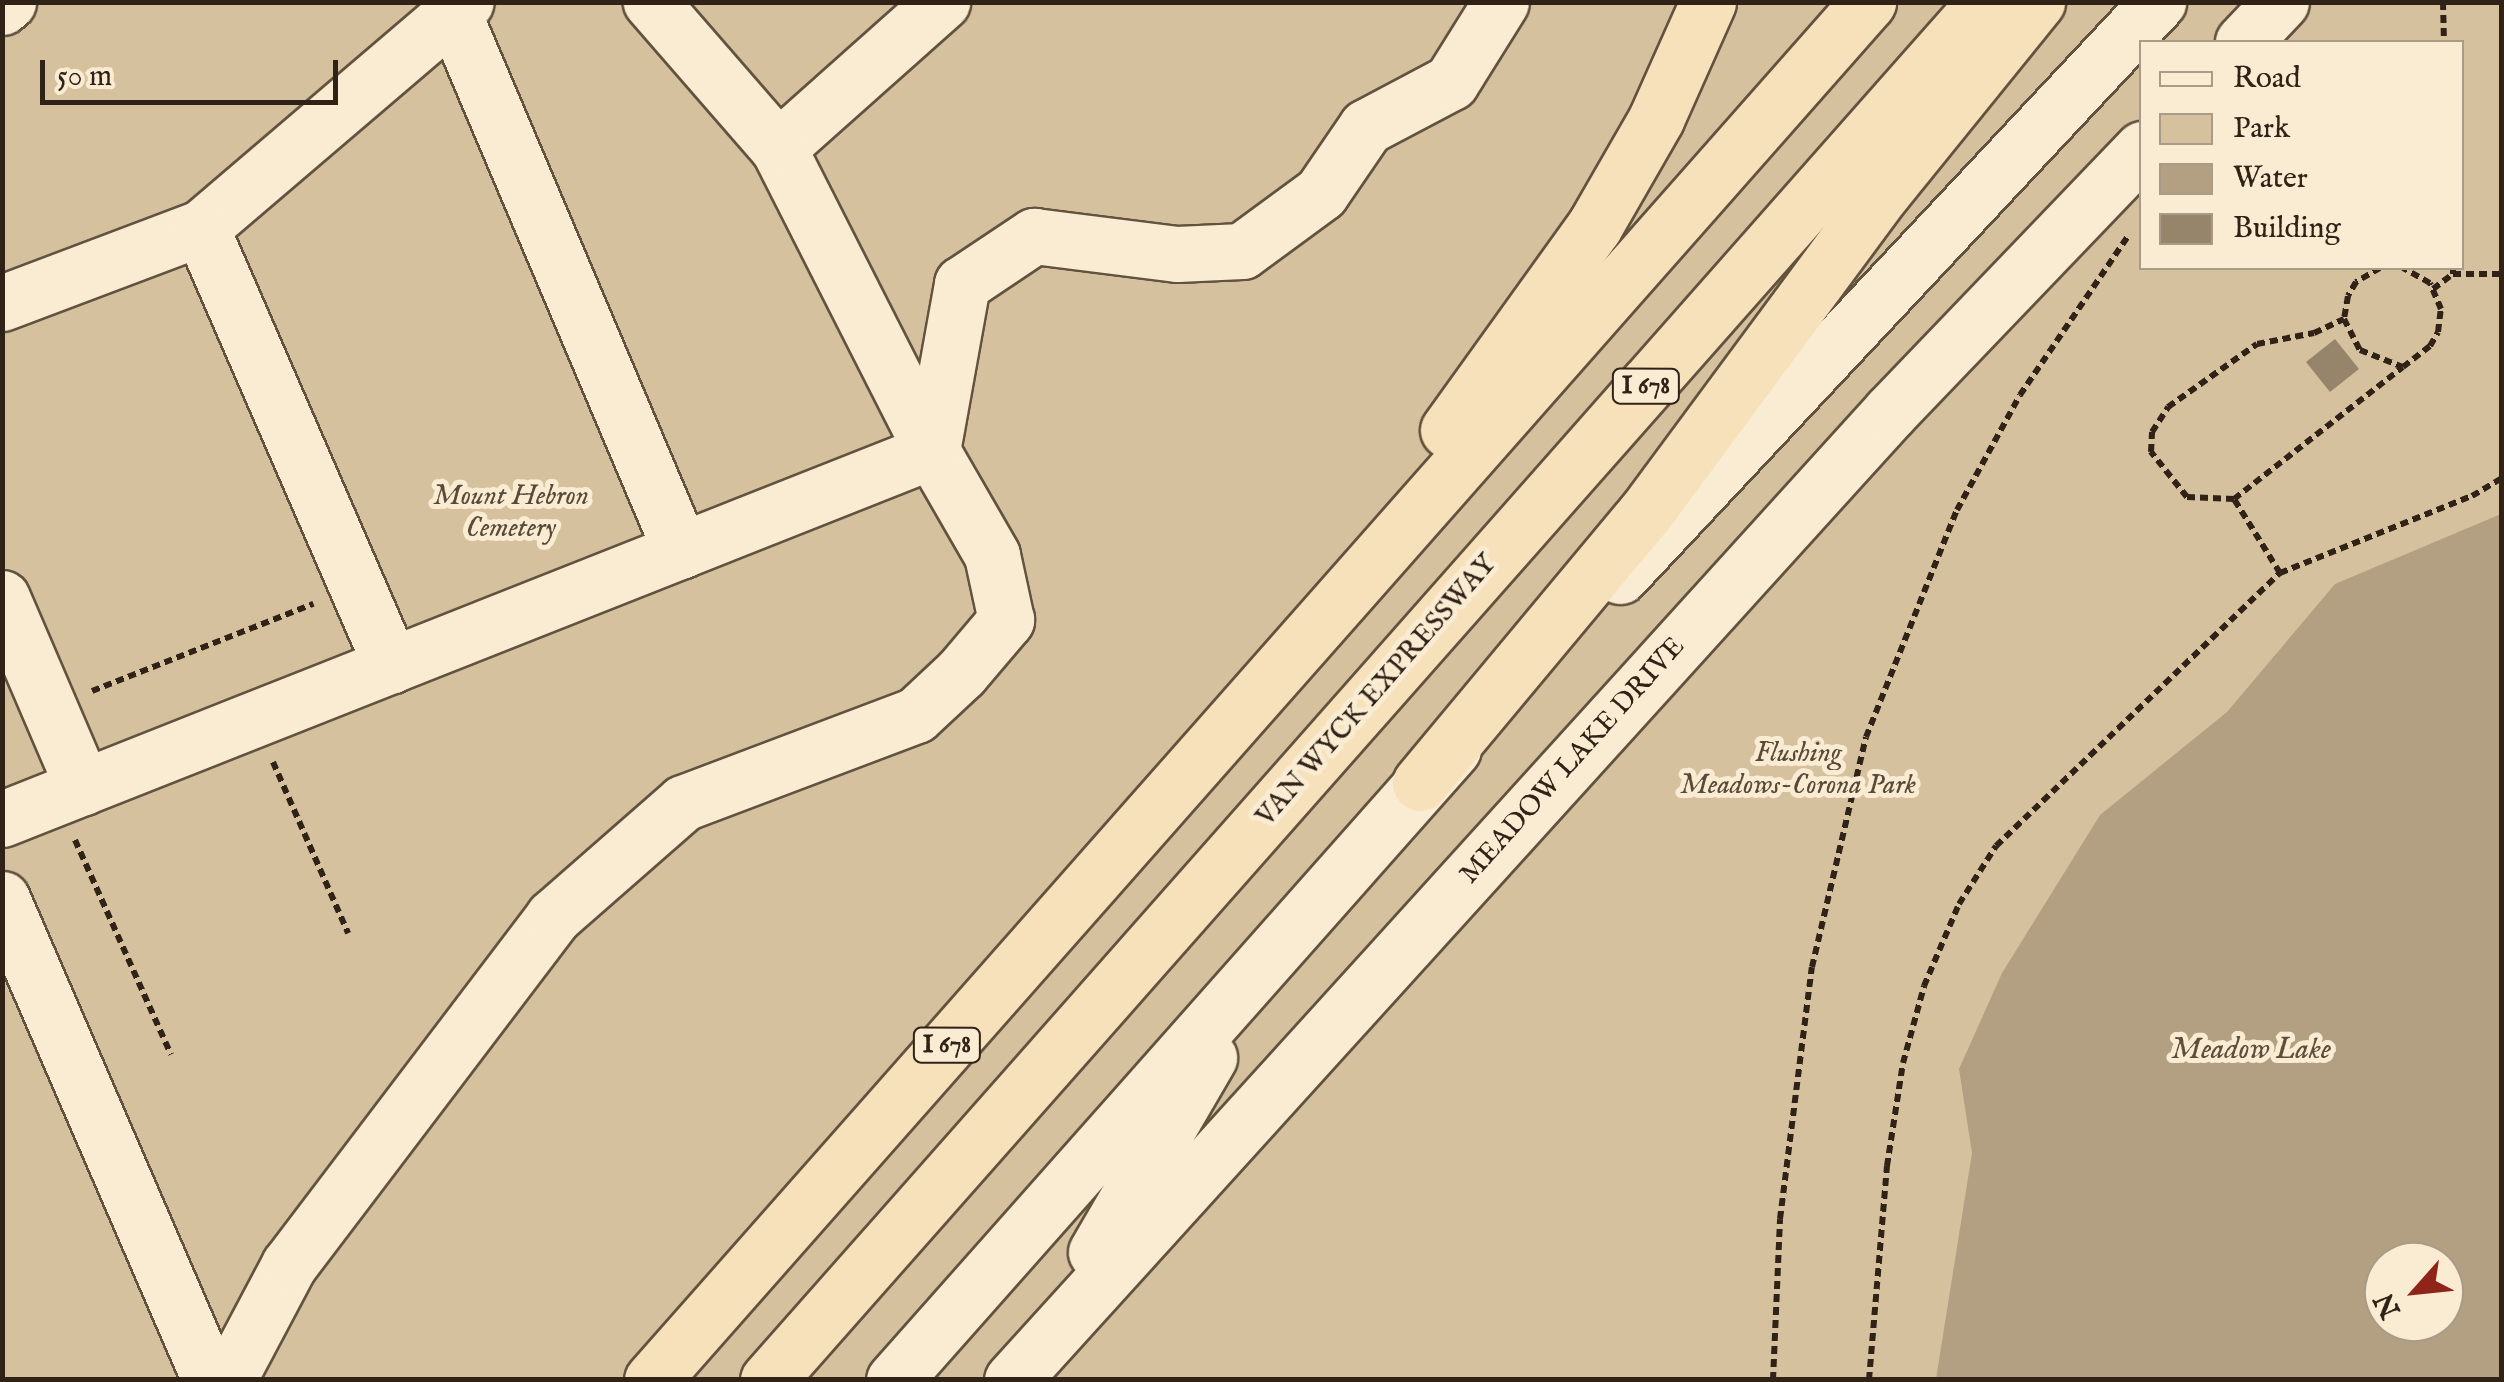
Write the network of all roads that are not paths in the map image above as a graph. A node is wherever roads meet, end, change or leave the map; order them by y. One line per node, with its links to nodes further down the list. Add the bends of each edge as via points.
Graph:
1 (651, 2): 12 (street)
2 (942, 2): 12 (street)
3 (1502, 2): 16 (street, via 1451,82 1366,128 1321,193 1242,251 1177,254 1034,236 962,284)
4 (1708, 2): 20 (highway, via 1656,119 1594,227)
5 (1868, 2): 20 (highway, I 678)
6 (1985, 2): 30 (highway, VAN WYCK EXPRESSWAY / I 678)
7 (2037, 2): 21 (highway, via 1883,192 1646,512)
8 (2158, 2): 21 (street)
9 (2280, 2): 11 (street)
10 (459, 8): 14 (street); 17 (street)
11 (2246, 40)
12 (778, 148): 16 (street)
13 (2139, 152): 26 (street, MEADOW LAKE DRIVE, via 1891,411)
14 (201, 228): 15 (street); 19 (street)
15 (2, 303)
16 (932, 451): 17 (street); 28 (street, via 992,554 1006,620 916,715 682,803 554,918 290,1265)
17 (680, 551): 19 (street)
18 (2, 598): 22 (street, via 49,708)
19 (392, 665): 22 (street)
20 (1242, 712): 29 (highway, I 678)
21 (1420, 783): 25 (street)
22 (70, 793): 23 (street)
23 (2, 819)
24 (2, 898): 27 (street)
25 (1294, 924): 26 (street); 31 (street)
26 (1027, 1362)
27 (210, 1380)
28 (228, 1380)
29 (652, 1380)
30 (768, 1380)
31 (894, 1380)

